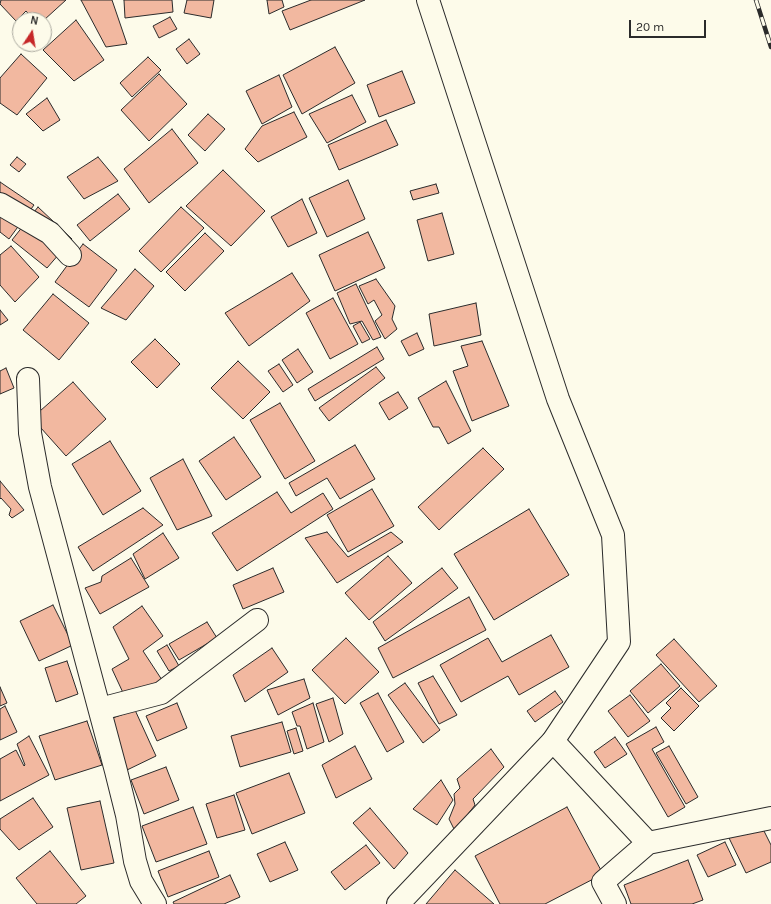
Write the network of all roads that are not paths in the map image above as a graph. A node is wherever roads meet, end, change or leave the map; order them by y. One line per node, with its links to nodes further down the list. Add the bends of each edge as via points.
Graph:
1 (428, 0): 7 (street, via 558,399 613,535 619,642)
2 (0, 204): 3 (street, via 50,233)
3 (70, 255)
4 (28, 378): 6 (street, via 30,433 40,487)
5 (257, 620): 6 (street, via 161,693)
6 (100, 709): 10 (street, via 127,815 135,860 141,881)
7 (553, 741): 9 (street); 11 (street)
8 (771, 818): 9 (street)
9 (648, 843): 12 (street, via 603,882)
10 (155, 904)
11 (398, 904)
12 (615, 904)

